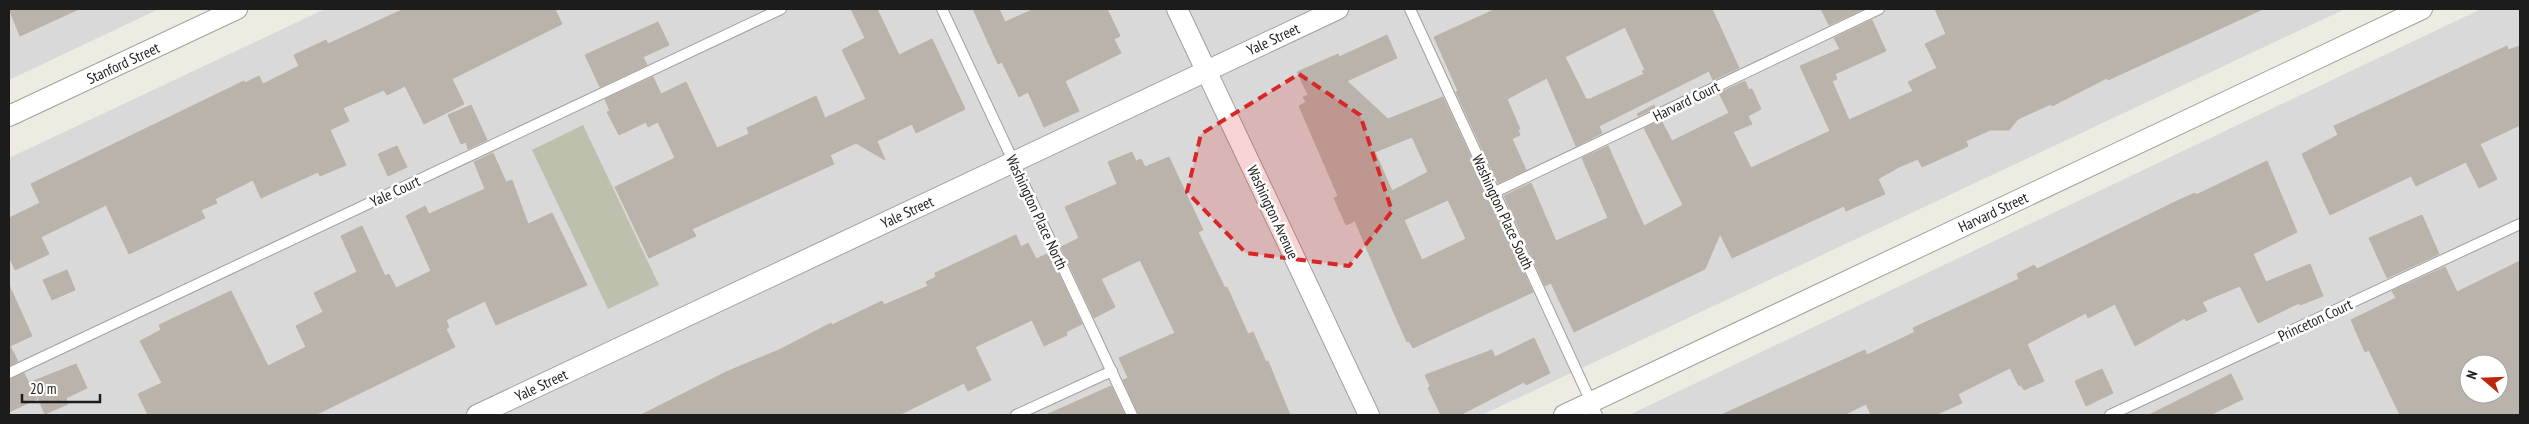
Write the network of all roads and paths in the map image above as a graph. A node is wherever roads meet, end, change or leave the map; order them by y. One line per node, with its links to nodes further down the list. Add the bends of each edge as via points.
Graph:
1 (237, 9): 10 (street, Stanford Street)
2 (781, 9): 15 (lane, Yale Court)
3 (942, 9): 11 (lane, Washington Place North)
4 (1178, 9): 9 (street, Washington Avenue)
5 (1338, 9): 9 (street, Yale Street)
6 (1410, 9): 12 (lane, Washington Place South)
7 (1879, 9): 12 (lane, Harvard Court)
8 (2422, 9): 16 (street, Harvard Street)
9 (1207, 71): 11 (street, Yale Street); 20 (street, Washington Avenue)
10 (9, 116)
11 (1014, 162): 14 (lane, Washington Place North); 17 (street, Yale Street)
12 (1493, 192): 16 (lane, Washington Place South)
13 (2520, 224): 22 (lane, Princeton Court)
14 (1112, 371): 18 (lane); 19 (lane, Washington Place North)
15 (9, 373)
16 (1594, 409): 21 (street, Harvard Street)
17 (477, 415)
18 (1016, 415)
19 (1132, 415)
20 (1369, 415)
21 (1564, 415)
22 (2110, 415)

